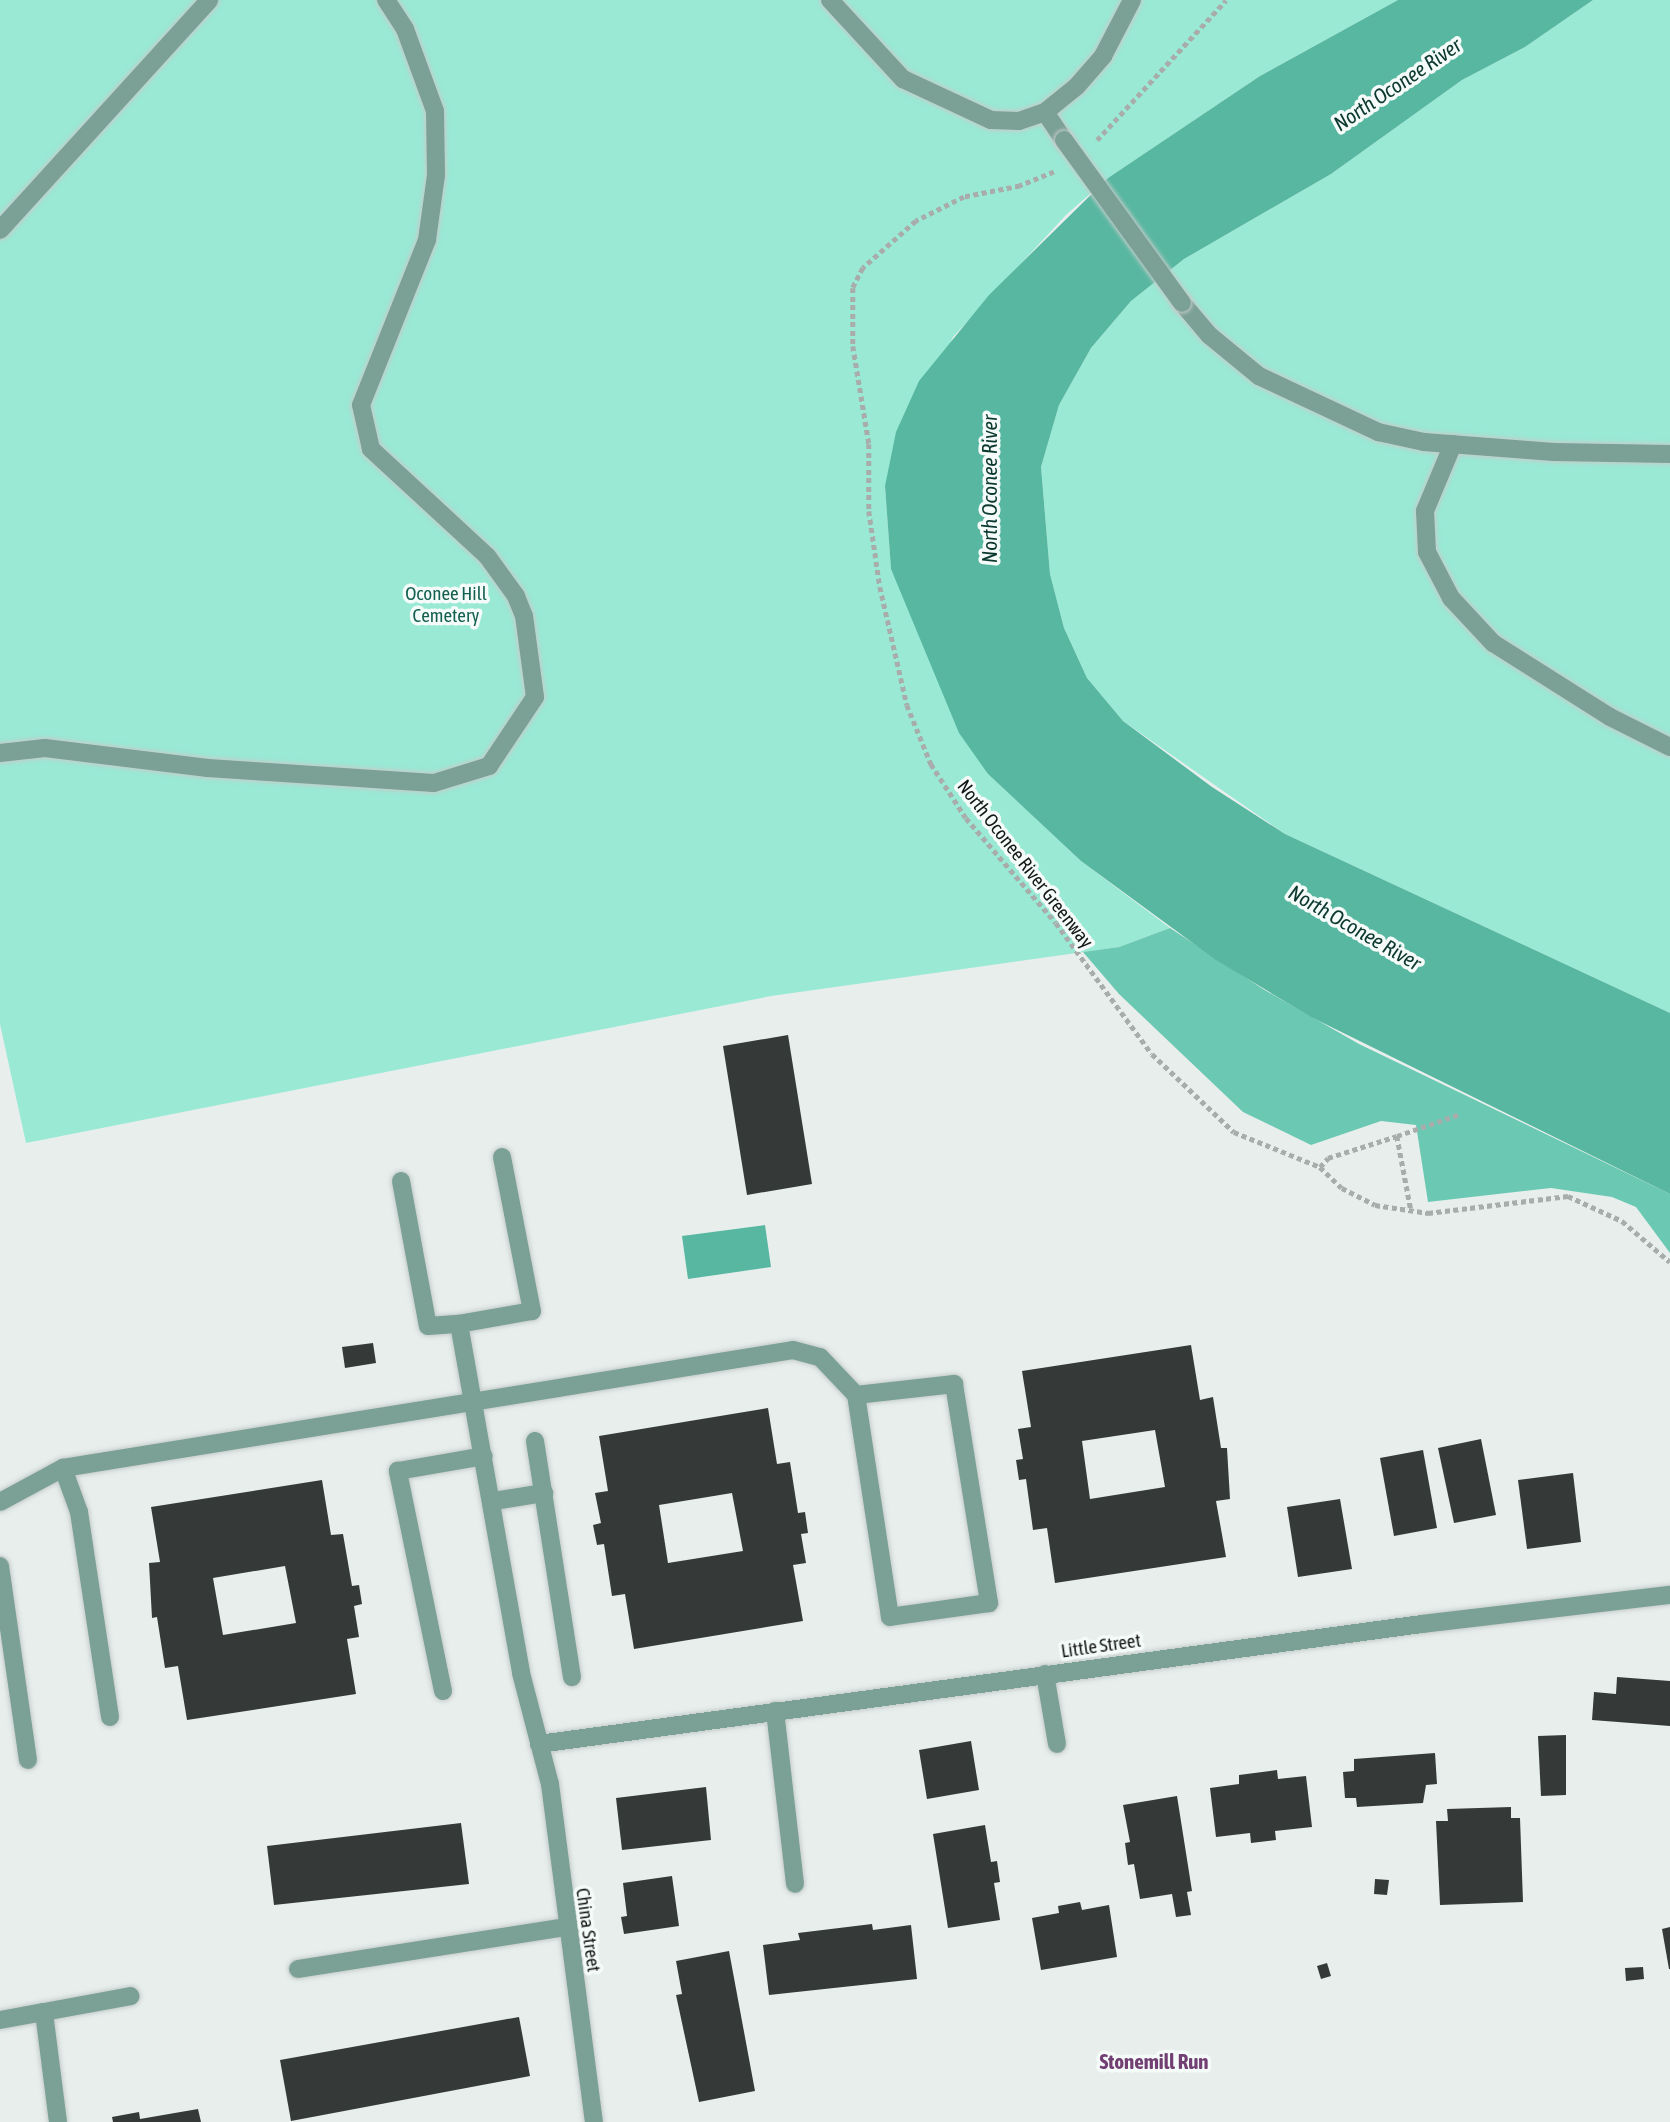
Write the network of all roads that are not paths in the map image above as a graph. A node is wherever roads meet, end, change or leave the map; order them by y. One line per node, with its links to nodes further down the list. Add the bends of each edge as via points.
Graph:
1 (209, 0): 6 (street)
2 (386, 0): 10 (street, via 405,29 435,111 436,175 427,240 361,405 370,449 487,556 516,596 524,617 535,697 489,766 434,783 208,768 45,748)
3 (830, 0): 5 (street, via 903,79 941,100 991,120 1019,121)
4 (1132, 0): 5 (street, via 1102,55 1077,86)
5 (1045, 112): 7 (street, bridge, via 1182,303 1234,358 1285,390 1378,432)
6 (0, 230)
7 (1453, 444): 8 (street); 9 (street, via 1426,511 1427,552 1451,598 1493,643 1610,717)
8 (1670, 454)
9 (1670, 747)
10 (0, 754)
11 (502, 1157): 13 (street, via 532,1311)
12 (401, 1181): 13 (street, via 428,1326)
13 (459, 1324): 15 (street, China Street)
14 (856, 1395): 14 (street, via 954,1384 989,1603 890,1617); 15 (street, via 820,1357 793,1350)
15 (472, 1405): 17 (street, China Street); 18 (street)
16 (535, 1441): 19 (street)
17 (484, 1456): 20 (street, China Street); 26 (street, via 398,1471)
18 (62, 1468): 21 (street); 28 (street, via 79,1512)
19 (544, 1493): 20 (street); 25 (street)
20 (494, 1501): 29 (street, China Street, via 521,1673)
21 (0, 1502)
22 (0, 1566): 31 (street)
23 (1670, 1595): 24 (street, Little Street)
24 (1045, 1674): 27 (street, Little Street); 30 (street)
25 (572, 1677)
26 (443, 1690)
27 (775, 1711): 29 (street, Little Street); 32 (street)
28 (110, 1717)
29 (539, 1744): 33 (street, China Street, via 550,1784)
30 (1057, 1744)
31 (28, 1760)
32 (795, 1884)
33 (566, 1927): 34 (street); 39 (street, China Street)
34 (299, 1969)
35 (131, 1996): 36 (street)
36 (44, 2012): 37 (street); 38 (street)
37 (0, 2020)
38 (58, 2122)
39 (594, 2122)

